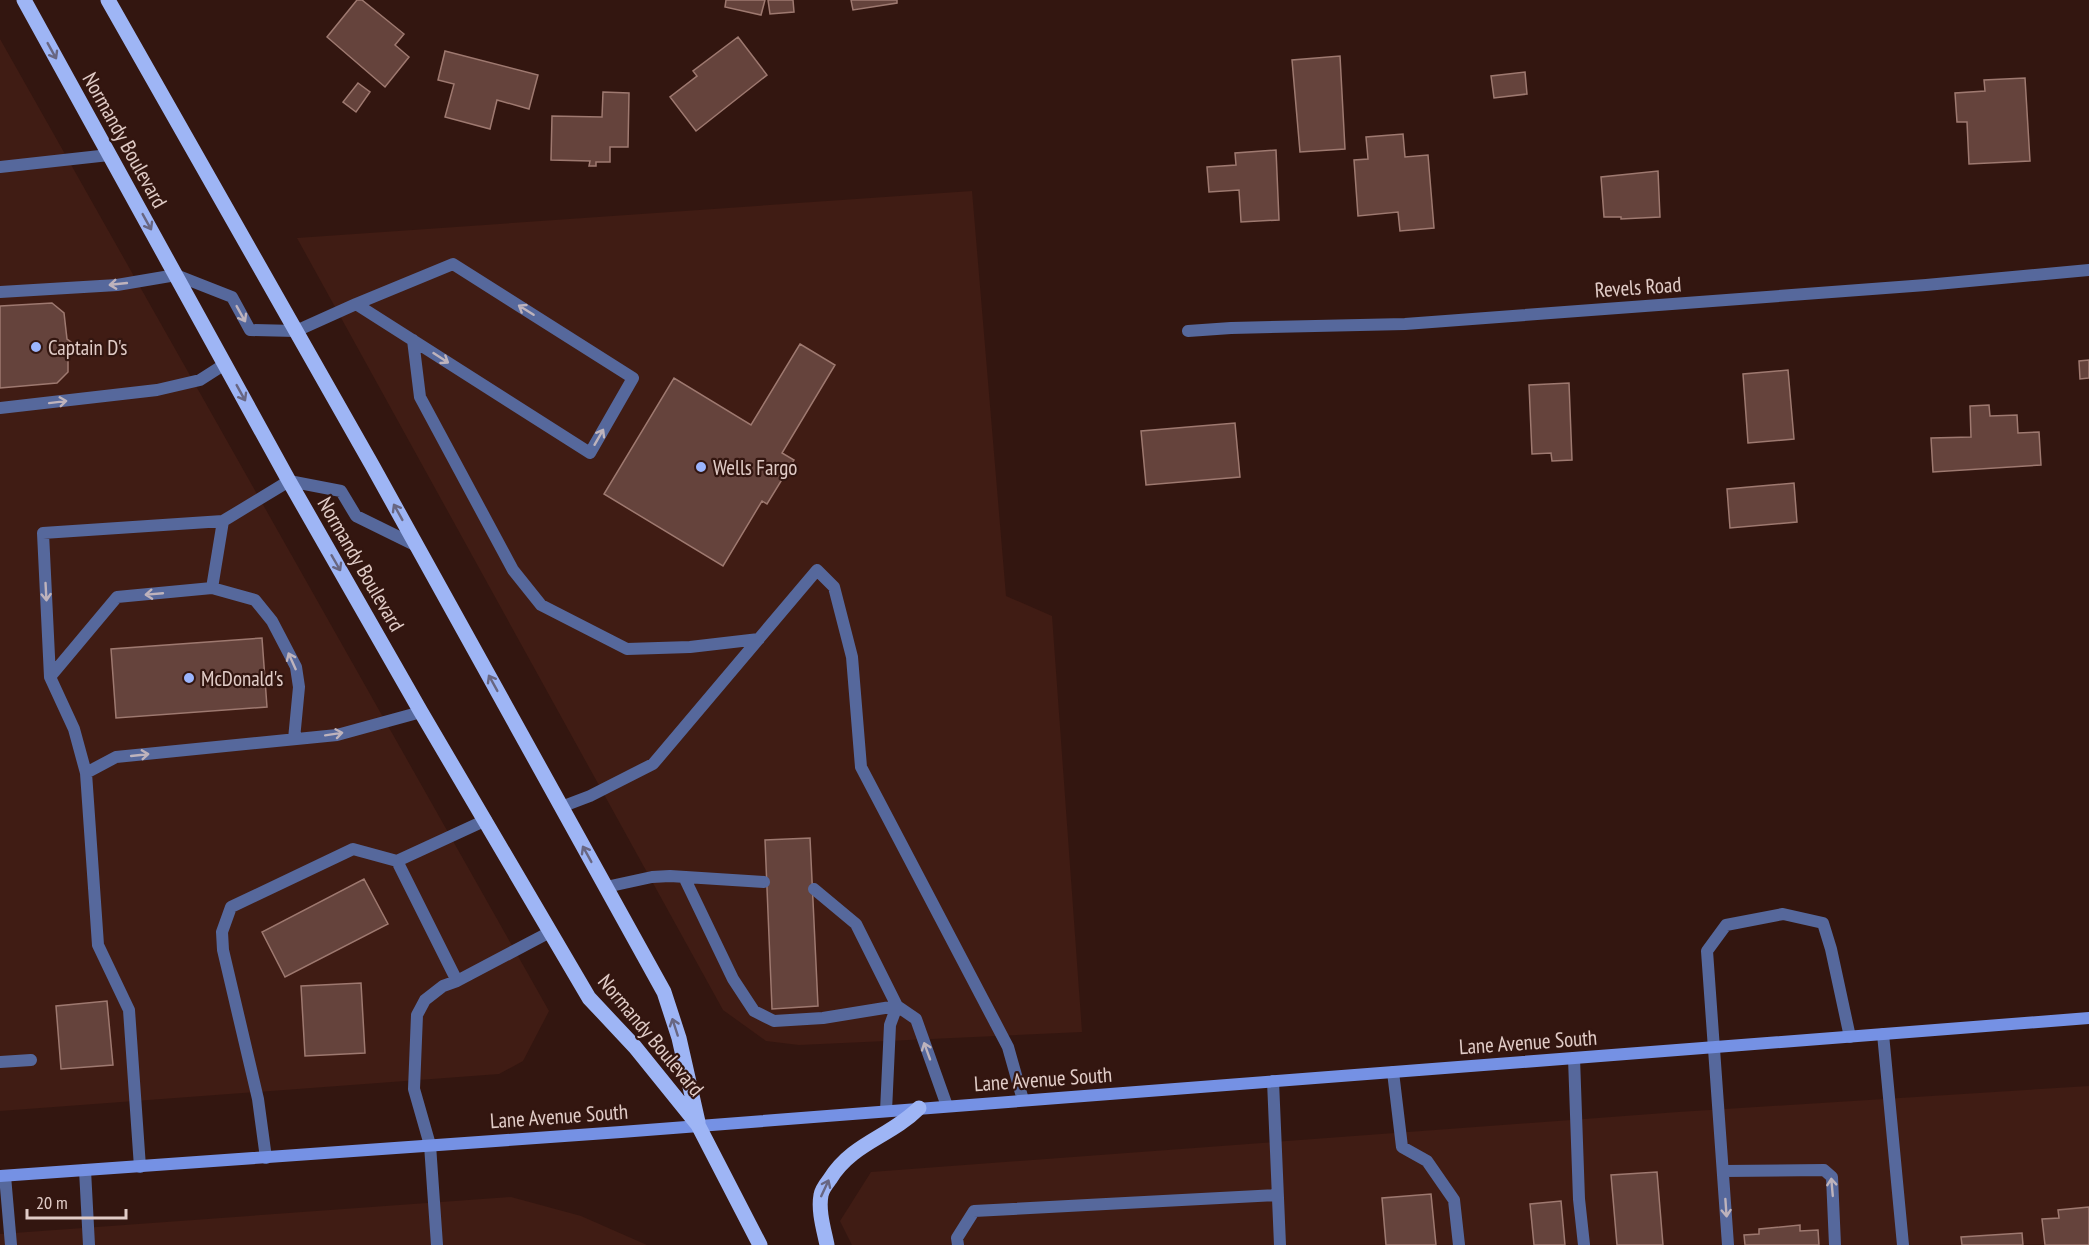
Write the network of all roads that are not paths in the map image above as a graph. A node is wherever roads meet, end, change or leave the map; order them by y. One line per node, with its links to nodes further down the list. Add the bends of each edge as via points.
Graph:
1 (24, 0): 3 (main road, Normandy Boulevard, one-way to 3)
2 (108, 0): 9 (main road, Normandy Boulevard)
3 (109, 155): 4 (street); 6 (main road, Normandy Boulevard, one-way to 6)
4 (0, 167)
5 (2089, 270): 10 (street, Revels Road, via 1405,324)
6 (176, 274): 7 (street, one-way to 7, via 117,285); 9 (street, one-way to 9, via 232,297 250,330); 12 (main road, Normandy Boulevard)
7 (0, 292)
8 (356, 304): 9 (street); 11 (street); 11 (street, one-way to 8, via 590,453 633,378 453,264)
9 (296, 331): 16 (main road, Normandy Boulevard, one-way to 9)
10 (1188, 331)
11 (413, 340): 18 (street, via 420,397 513,570 541,604 627,649)
12 (225, 364): 13 (street, one-way to 12, via 157,390 200,380); 14 (main road, Normandy Boulevard, one-way to 14)
13 (0, 408)
14 (289, 481): 15 (street); 16 (street, via 341,491 356,516); 20 (main road, Normandy Boulevard, one-way to 20)
15 (223, 522): 17 (street); 19 (street, one-way to 19, via 43,533)
16 (417, 546): 23 (main road, Normandy Boulevard, one-way to 16)
17 (212, 588): 19 (street, one-way to 19, via 117,597); 21 (street, one-way to 17, via 299,687 296,667 276,629 255,600)
18 (759, 639): 23 (street, via 653,764); 42 (street, via 817,570 834,587 852,657 861,767 1008,1047)
19 (50, 677): 22 (street, via 74,729)
20 (421, 712): 21 (street, one-way to 20, via 337,735); 24 (main road, Normandy Boulevard)
21 (294, 739): 22 (street, one-way to 21, via 116,757)
22 (86, 773): 49 (street, via 98,945 129,1010)
23 (561, 807): 28 (main road, Normandy Boulevard, one-way to 23)
24 (486, 820): 25 (street); 30 (main road, Normandy Boulevard)
25 (397, 861): 31 (street); 48 (street, via 353,849 231,907 222,932 223,950 258,1099)
26 (684, 877): 27 (street); 28 (street, via 652,877); 32 (street, via 733,979 754,1011 774,1021)
27 (764, 882)
28 (606, 887): 46 (main road, Normandy Boulevard, one-way to 28, via 679,1038 664,992)
29 (814, 889): 32 (street, via 856,924)
30 (550, 932): 31 (street); 46 (main road, Normandy Boulevard, via 589,998)
31 (457, 981): 47 (street, via 425,1000 417,1015 414,1089)
32 (897, 1006): 43 (street, one-way to 32, via 916,1019); 45 (street, via 890,1025)
33 (2089, 1018): 34 (main road, Lane Avenue South)
34 (1883, 1034): 35 (main road, Lane Avenue South); 65 (street)
35 (1850, 1036): 36 (main road, Lane Avenue South); 36 (street, via 1823,923 1783,914 1726,925 1707,951)
36 (1715, 1047): 37 (main road, Lane Avenue South); 51 (street)
37 (1574, 1058): 40 (main road, Lane Avenue South); 62 (street)
38 (31, 1060): 39 (street)
39 (0, 1062)
40 (1393, 1072): 41 (main road, Lane Avenue South); 61 (street, via 1402,1147 1427,1161 1454,1200)
41 (1273, 1081): 42 (main road, Lane Avenue South); 53 (street)
42 (1023, 1100): 43 (main road, Lane Avenue South)
43 (947, 1106): 44 (main road, Lane Avenue South)
44 (919, 1108): 45 (main road, Lane Avenue South); 58 (main road, one-way to 44, via 821,1220 821,1194 837,1166 851,1153 905,1122)
45 (886, 1111): 46 (main road, Lane Avenue South)
46 (698, 1125): 47 (main road, Lane Avenue South); 57 (main road, Normandy Boulevard)
47 (430, 1145): 48 (main road, Lane Avenue South); 56 (street)
48 (266, 1158): 49 (main road, Lane Avenue South)
49 (140, 1167): 50 (main road, Lane Avenue South)
50 (85, 1170): 52 (main road, Lane Avenue South); 55 (street)
51 (1724, 1171): 63 (street, one-way to 63); 64 (street, one-way to 51, via 1832,1177 1824,1170)
52 (2, 1176): 54 (street)
53 (1277, 1195): 59 (street, via 974,1211 957,1238); 60 (street)
54 (11, 1245)
55 (88, 1245)
56 (437, 1245)
57 (760, 1245)
58 (827, 1245)
59 (958, 1245)
60 (1280, 1245)
61 (1459, 1245)
62 (1584, 1245)
63 (1728, 1245)
64 (1835, 1245)
65 (1903, 1245)

